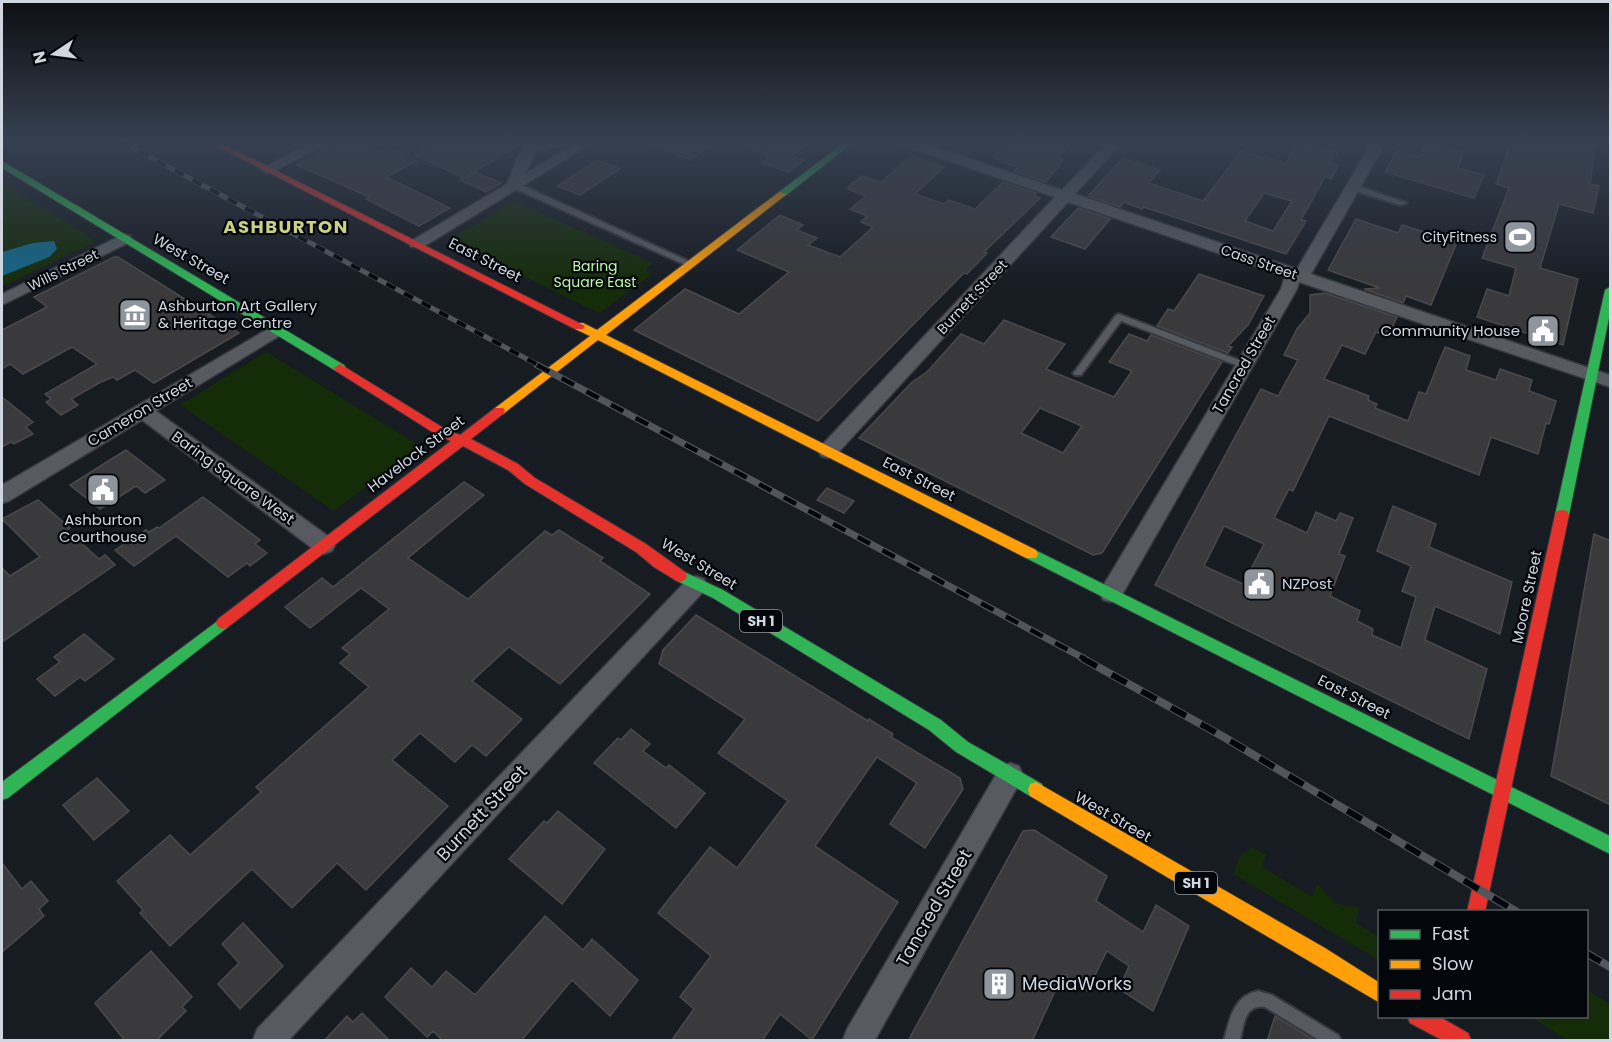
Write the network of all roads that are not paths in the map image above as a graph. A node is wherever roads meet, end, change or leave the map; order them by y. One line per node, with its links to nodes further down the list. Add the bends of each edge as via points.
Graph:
1 (45, 191): 12 (main road, West Street / SH 1)
2 (310, 191): 13 (main road, East Street)
3 (505, 191): 13 (street)
4 (527, 191): 14 (lane)
5 (787, 191): 14 (main road, Havelock Street)
6 (1050, 191): 10 (street, Cass Street)
7 (1071, 191): 10 (street, Burnett Street)
8 (1350, 191): 15 (street, Tancred Street)
9 (1361, 191): 11 (lane)
10 (1066, 196): 15 (street, Cass Street); 26 (street, Burnett Street)
11 (1403, 203)
12 (124, 239): 17 (street, Wills Street); 18 (main road, West Street / SH 1)
13 (417, 244): 19 (main road, East Street)
14 (691, 264): 19 (main road, Havelock Street)
15 (1301, 276): 20 (street, Tancred Street, via 1291,279 1289,289); 22 (street, Cass Street)
16 (1611, 290): 22 (main road, Moore Street)
17 (2, 300)
18 (278, 329): 24 (street, Cameron Street); 25 (main road, West Street / SH 1, via 441,432)
19 (598, 335): 25 (main road, Havelock Street); 26 (main road, East Street)
20 (1244, 365): 21 (lane, via 1119,317); 30 (street, Tancred Street)
21 (1078, 373)
22 (1592, 375): 23 (street, Cass Street); 32 (main road, Moore Street)
23 (1611, 381)
24 (142, 411): 27 (street, Cameron Street); 28 (street, Baring Square West)
25 (461, 440): 28 (main road, Havelock Street); 29 (main road, West Street / SH 1, via 513,467)
26 (828, 451): 30 (main road, East Street)
27 (2, 495)
28 (324, 545): 33 (main road, Havelock Street)
29 (696, 585): 31 (main road, West Street / SH 1, via 718,594 935,725 962,747); 40 (street, Burnett Street)
30 (1111, 593): 32 (main road, East Street)
31 (1010, 775): 36 (main road, West Street / SH 1); 41 (street, Tancred Street)
32 (1501, 790): 34 (main road, East Street); 35 (main road, Moore Street)
33 (2, 792)
34 (1611, 845)
35 (1476, 910)
36 (1378, 993)
37 (1419, 1018): 39 (main road)
38 (1452, 1018): 39 (main road)
39 (1448, 1033): 44 (main road)
40 (268, 1041)
41 (858, 1041)
42 (1232, 1041): 43 (lane, via 1245,1003 1259,998)
43 (1333, 1041)
44 (1461, 1041)

